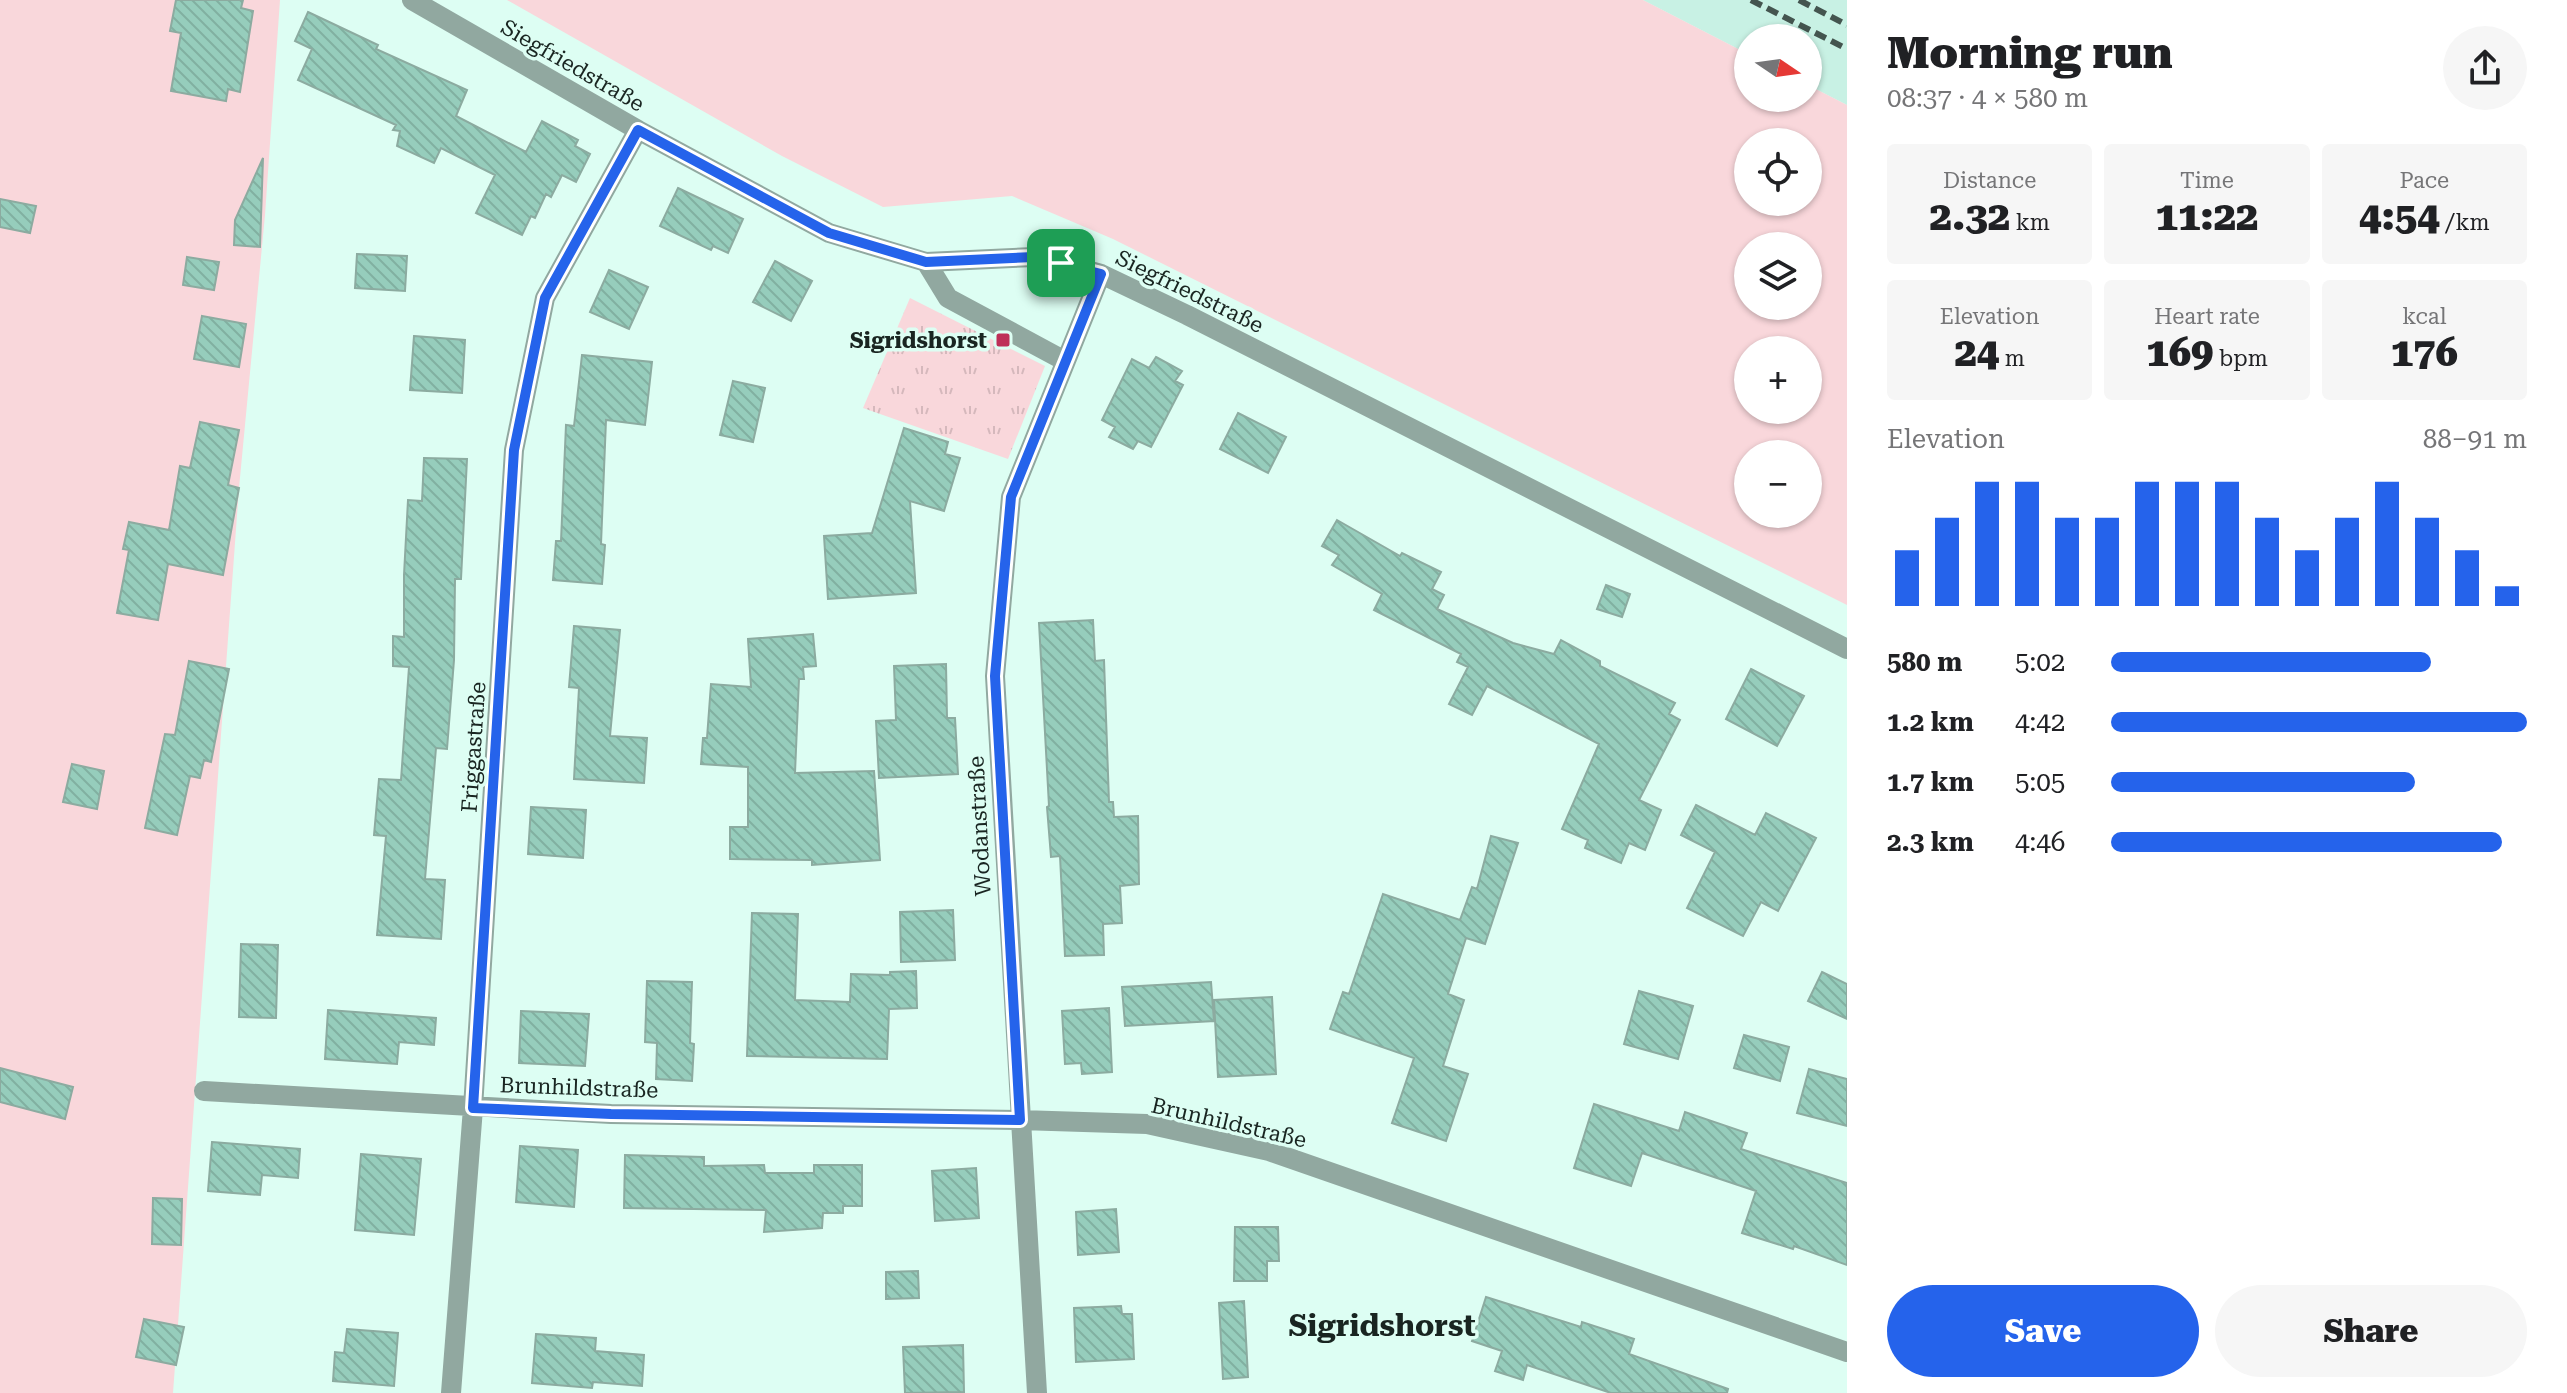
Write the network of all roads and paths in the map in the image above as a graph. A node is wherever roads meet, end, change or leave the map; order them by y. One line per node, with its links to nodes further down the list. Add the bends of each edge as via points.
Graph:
1 (412, 0): 2 (street, Siegfriedstraße)
2 (638, 130): 3 (street, Siegfriedstraße, via 829,233); 8 (street, Friggastraße, via 545,298 514,450)
3 (926, 262): 4 (street, Siegfriedstraße, via 1034,257); 5 (street, via 948,298)
4 (1101, 274): 5 (street, Wodanstraße); 6 (street, Siegfriedstraße)
5 (1065, 361): 9 (street, Wodanstraße, via 1011,497 995,676)
6 (1847, 649)
7 (204, 1091): 8 (street, Brunhildstraße)
8 (473, 1108): 9 (street, Brunhildstraße); 11 (street, Friggastraße)
9 (1020, 1120): 10 (street, Brunhildstraße, via 1147,1124 1269,1151); 12 (street, Wodanstraße)
10 (1847, 1352)
11 (451, 1393)
12 (1037, 1393)

